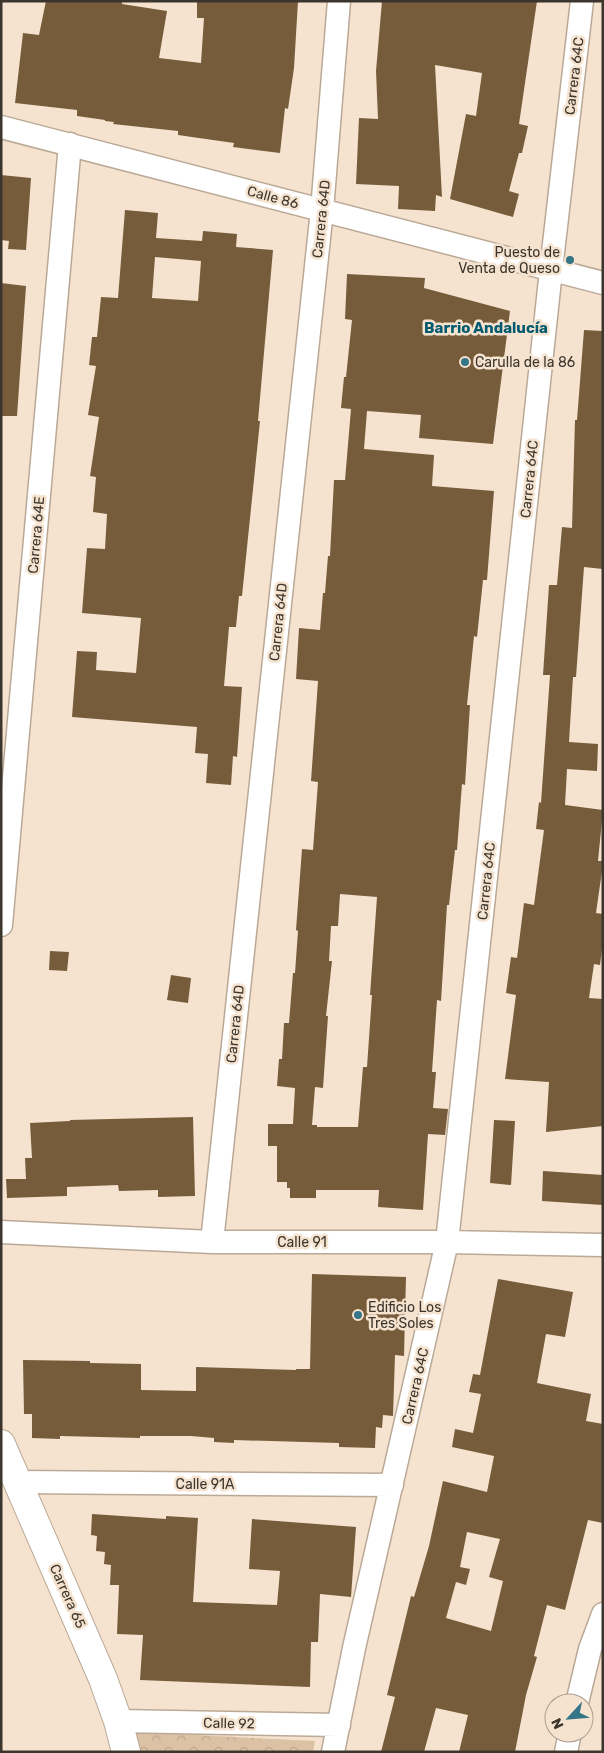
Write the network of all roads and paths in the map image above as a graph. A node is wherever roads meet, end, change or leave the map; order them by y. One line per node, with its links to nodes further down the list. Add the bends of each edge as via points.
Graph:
1 (339, 1): 5 (street, Carrera 64D)
2 (582, 1): 6 (street, Carrera 64C)
3 (1, 127): 4 (street, Calle 86)
4 (70, 144): 5 (street, Calle 86); 8 (street, Carrera 64E)
5 (322, 210): 6 (street, Calle 86); 10 (street, Carrera 64D)
6 (551, 270): 7 (street, Calle 86); 11 (street, Carrera 64C)
7 (603, 283)
8 (1, 925)
9 (1, 1232): 10 (street, Calle 91)
10 (212, 1242): 11 (street, Calle 91)
11 (447, 1242): 12 (street, Calle 91); 15 (street, Carrera 64C)
12 (603, 1245)
13 (1, 1444): 14 (street, Carrera 65)
14 (18, 1482): 15 (street, Calle 91A); 18 (street, Carrera 65, via 89,1644)
15 (392, 1485): 19 (street, Carrera 64C)
16 (603, 1614): 17 (street)
17 (579, 1693)
18 (118, 1721): 19 (street, Calle 92); 20 (street, Carrera 65)
19 (339, 1725): 21 (street, Carrera 64C)
20 (126, 1752)
21 (332, 1752)

